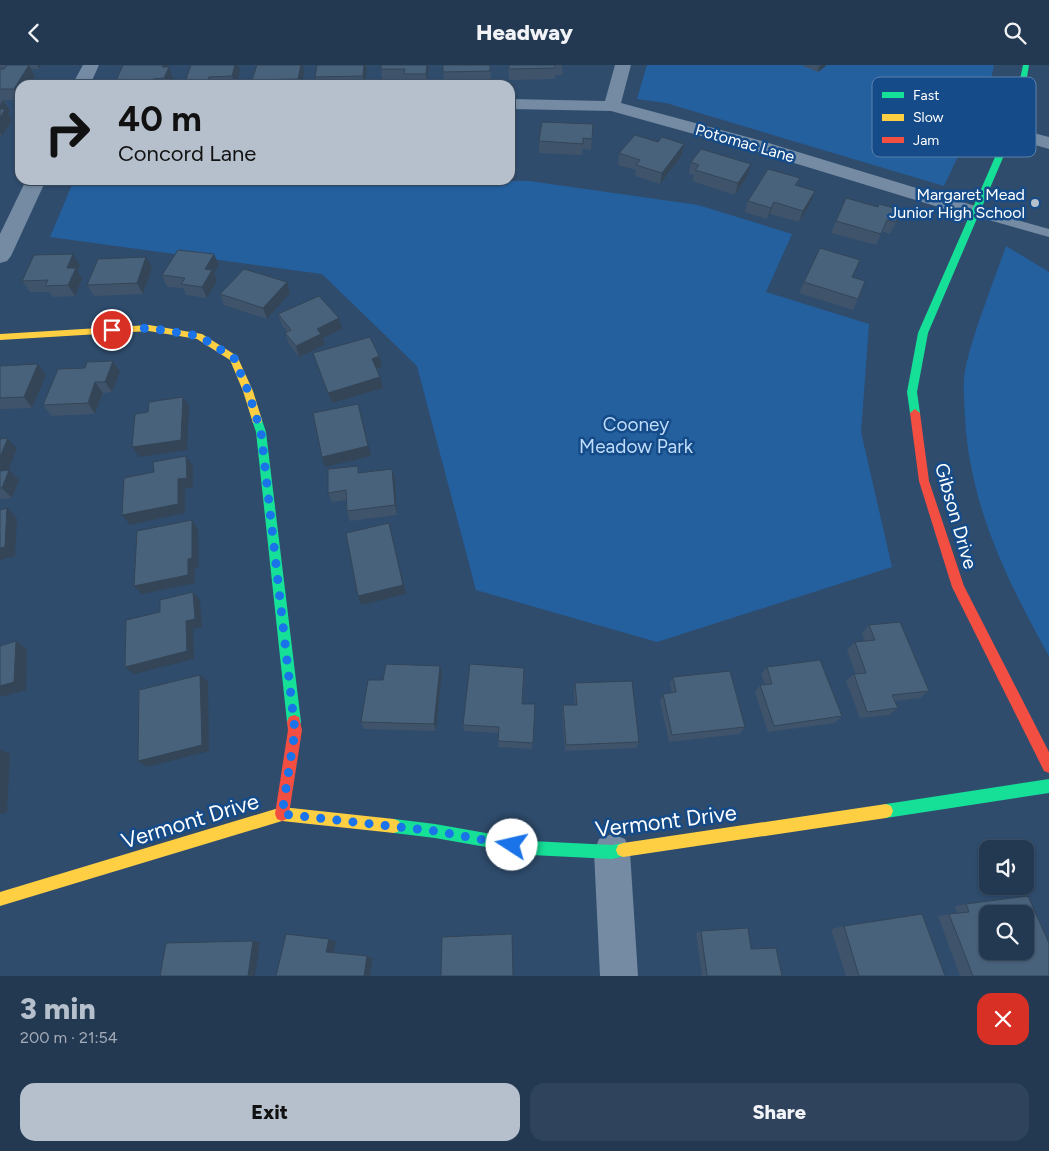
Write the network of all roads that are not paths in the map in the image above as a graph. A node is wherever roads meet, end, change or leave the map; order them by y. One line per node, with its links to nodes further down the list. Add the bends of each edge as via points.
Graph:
1 (92, 65): 3 (street)
2 (622, 65): 5 (street)
3 (84, 80)
4 (515, 104): 5 (street, Potomac Lane)
5 (612, 106): 10 (street, Potomac Lane, via 755,145)
6 (1036, 139): 7 (street)
7 (1049, 143)
8 (1000, 157): 10 (street, Gibson Drive)
9 (34, 185): 12 (street)
10 (975, 212): 11 (lane); 14 (street, Gibson Drive, via 924,333 912,392 924,481 958,587)
11 (1049, 233)
12 (0, 255)
13 (0, 337): 16 (street, via 150,328 199,336 234,358 261,432 295,731)
14 (1049, 766)
15 (1049, 786): 17 (street, Vermont Drive)
16 (282, 814): 17 (street, Vermont Drive, via 435,831 531,848); 18 (street, Vermont Drive)
17 (612, 852): 19 (street)
18 (0, 899)
19 (619, 976)

